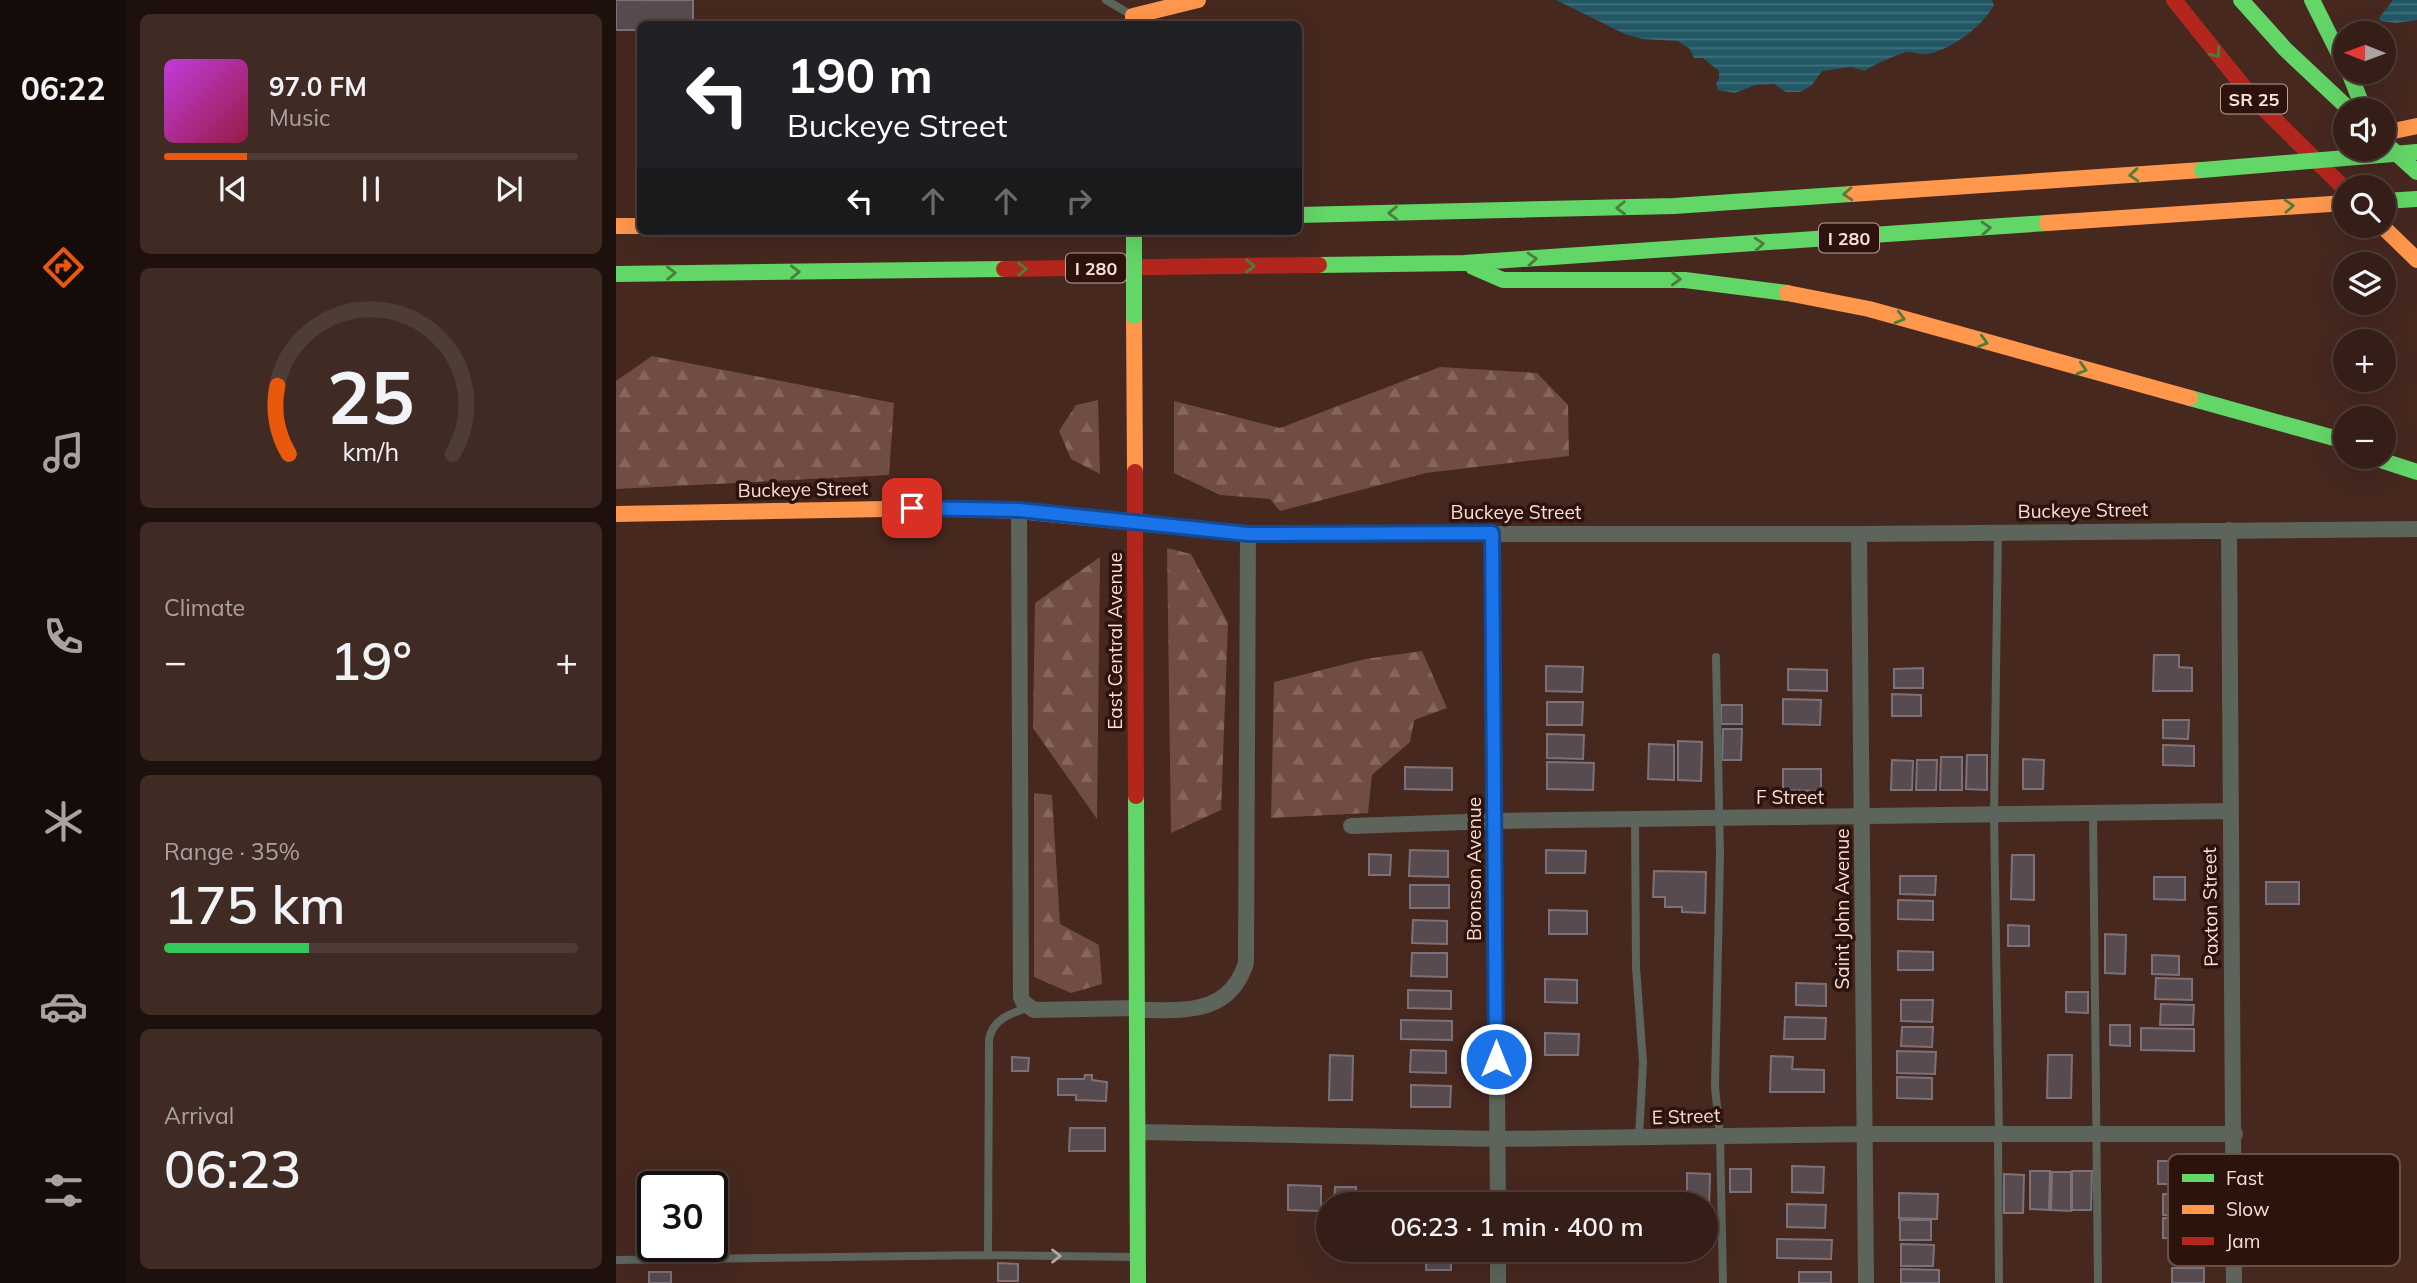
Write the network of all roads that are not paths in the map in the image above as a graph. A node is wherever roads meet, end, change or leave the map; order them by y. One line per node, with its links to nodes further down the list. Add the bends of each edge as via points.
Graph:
1 (1106, 0): 7 (lane)
2 (1198, 0): 7 (main road)
3 (2174, 0): 18 (main road, SR 25, one-way to 18, via 2252,97)
4 (2241, 0): 9 (main road, SR 25)
5 (2249, 0): 9 (main road)
6 (2312, 0): 8 (main road)
7 (1133, 20)
8 (2333, 45)
9 (2285, 49): 10 (main road, SR 25)
10 (2337, 98)
11 (2417, 126): 12 (main road)
12 (2396, 130)
13 (2332, 144): 16 (main road, bridge)
14 (2396, 152): 17 (main road)
15 (2417, 152): 16 (main road, I 280, bridge)
16 (2202, 170): 22 (main road, I 280, one-way to 22, via 1674,206)
17 (2417, 172)
18 (2333, 177)
19 (2417, 199): 20 (main road)
20 (2396, 200)
21 (2333, 204): 28 (main road, I 280, one-way to 21)
22 (1302, 215)
23 (616, 226): 24 (main road)
24 (637, 226)
25 (1134, 235): 55 (main road, East Central Avenue, bridge)
26 (2394, 238): 27 (main road)
27 (2417, 260)
28 (1464, 263): 29 (main road, I 280, one-way to 28); 30 (main road, one-way to 30, via 1503,280 1685,279 1769,289 1869,309)
29 (616, 274)
30 (2267, 421): 31 (main road); 32 (main road)
31 (2333, 438)
32 (2333, 444)
33 (2396, 453): 34 (main road)
34 (2417, 457)
35 (2396, 465): 36 (main road)
36 (2417, 472)
37 (1019, 510): 38 (main road, Buckeye Street); 43 (main road, Buckeye Street); 54 (street, via 1021,992)
38 (616, 514)
39 (2417, 529): 40 (street, Buckeye Street)
40 (2229, 530): 41 (street, Buckeye Street); 46 (street, Paxton Street)
41 (1998, 532): 44 (street, Buckeye Street); 48 (lane)
42 (1492, 533): 43 (street, Buckeye Street); 44 (street, Buckeye Street); 52 (street, Bronson Avenue)
43 (1248, 534): 55 (street, via 1247,962 1233,988 1213,1004 1195,1009)
44 (1859, 534): 50 (street, Saint John Avenue)
45 (1716, 657): 49 (lane)
46 (2230, 811): 47 (street, F Street); 60 (street, Paxton Street)
47 (2093, 814): 48 (street, F Street); 59 (lane)
48 (1994, 815): 50 (street, F Street); 58 (lane)
49 (1720, 818): 50 (street, F Street); 51 (street, F Street); 61 (lane, via 1715,1087)
50 (1862, 818): 57 (street, Saint John Avenue)
51 (1635, 819): 52 (street, F Street); 62 (lane, via 1636,967 1643,1062)
52 (1495, 821): 53 (street, F Street); 63 (street, Bronson Avenue)
53 (1351, 826)
54 (1030, 1008): 55 (street); 66 (lane, via 1003,1018 990,1031)
55 (1138, 1009): 56 (main road, East Central Avenue)
56 (1138, 1132): 63 (street, E Street); 67 (main road, East Central Avenue)
57 (1865, 1134): 58 (street, E Street); 61 (street, E Street); 73 (street, Saint John Avenue)
58 (1998, 1134): 59 (street, E Street); 74 (lane)
59 (2096, 1134): 60 (street, E Street); 75 (lane)
60 (2235, 1134): 64 (street, Paxton Street)
61 (1720, 1136): 62 (street, E Street); 72 (lane)
62 (1639, 1138): 63 (street, E Street)
63 (1497, 1139): 65 (street, Bronson Avenue)
64 (2235, 1154)
65 (1498, 1192)
66 (988, 1255): 67 (lane, one-way to 67); 68 (lane)
67 (1138, 1257): 70 (main road, East Central Avenue)
68 (616, 1260)
69 (1498, 1262): 71 (street)
70 (1138, 1283)
71 (1498, 1283)
72 (1723, 1283)
73 (1866, 1283)
74 (1999, 1283)
75 (2098, 1283)

